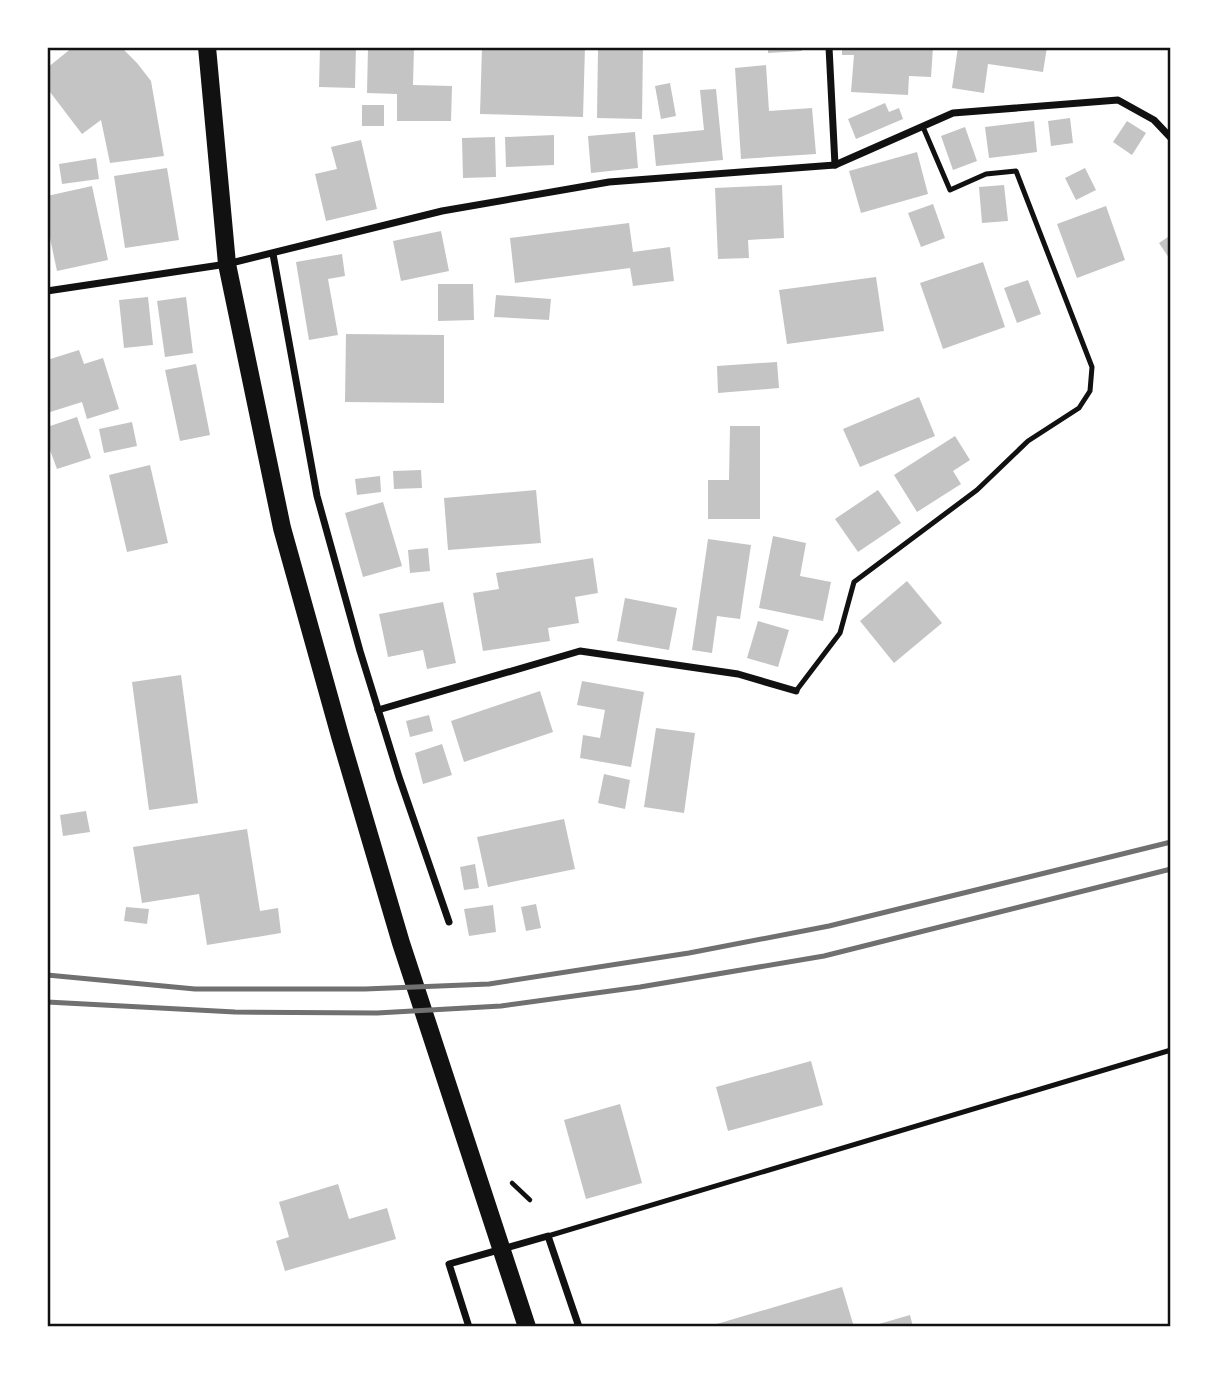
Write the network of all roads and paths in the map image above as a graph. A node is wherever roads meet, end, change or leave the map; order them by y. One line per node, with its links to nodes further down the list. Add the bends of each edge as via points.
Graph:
1 (207, 47): 7 (main road)
2 (828, 47): 5 (street)
3 (923, 127): 4 (street, via 953,113 1118,100 1154,120); 5 (street); 9 (lane, via 950,190 986,174 1016,171 1092,367 1090,391 1079,408 1028,441 977,490 854,582 840,633)
4 (1171, 138)
5 (835, 165): 6 (street, via 609,183 442,211)
6 (273, 254): 7 (street); 10 (street, via 317,496)
7 (227, 264): 8 (street); 15 (main road, via 282,528 340,736 401,943)
8 (47, 291)
9 (796, 691): 10 (street, via 738,674 580,651)
10 (378, 710): 11 (street)
11 (449, 922)
12 (1171, 1050): 13 (lane)
13 (548, 1236): 14 (street, via 449,1264); 16 (street)
14 (469, 1327)
15 (527, 1327)
16 (579, 1327)

